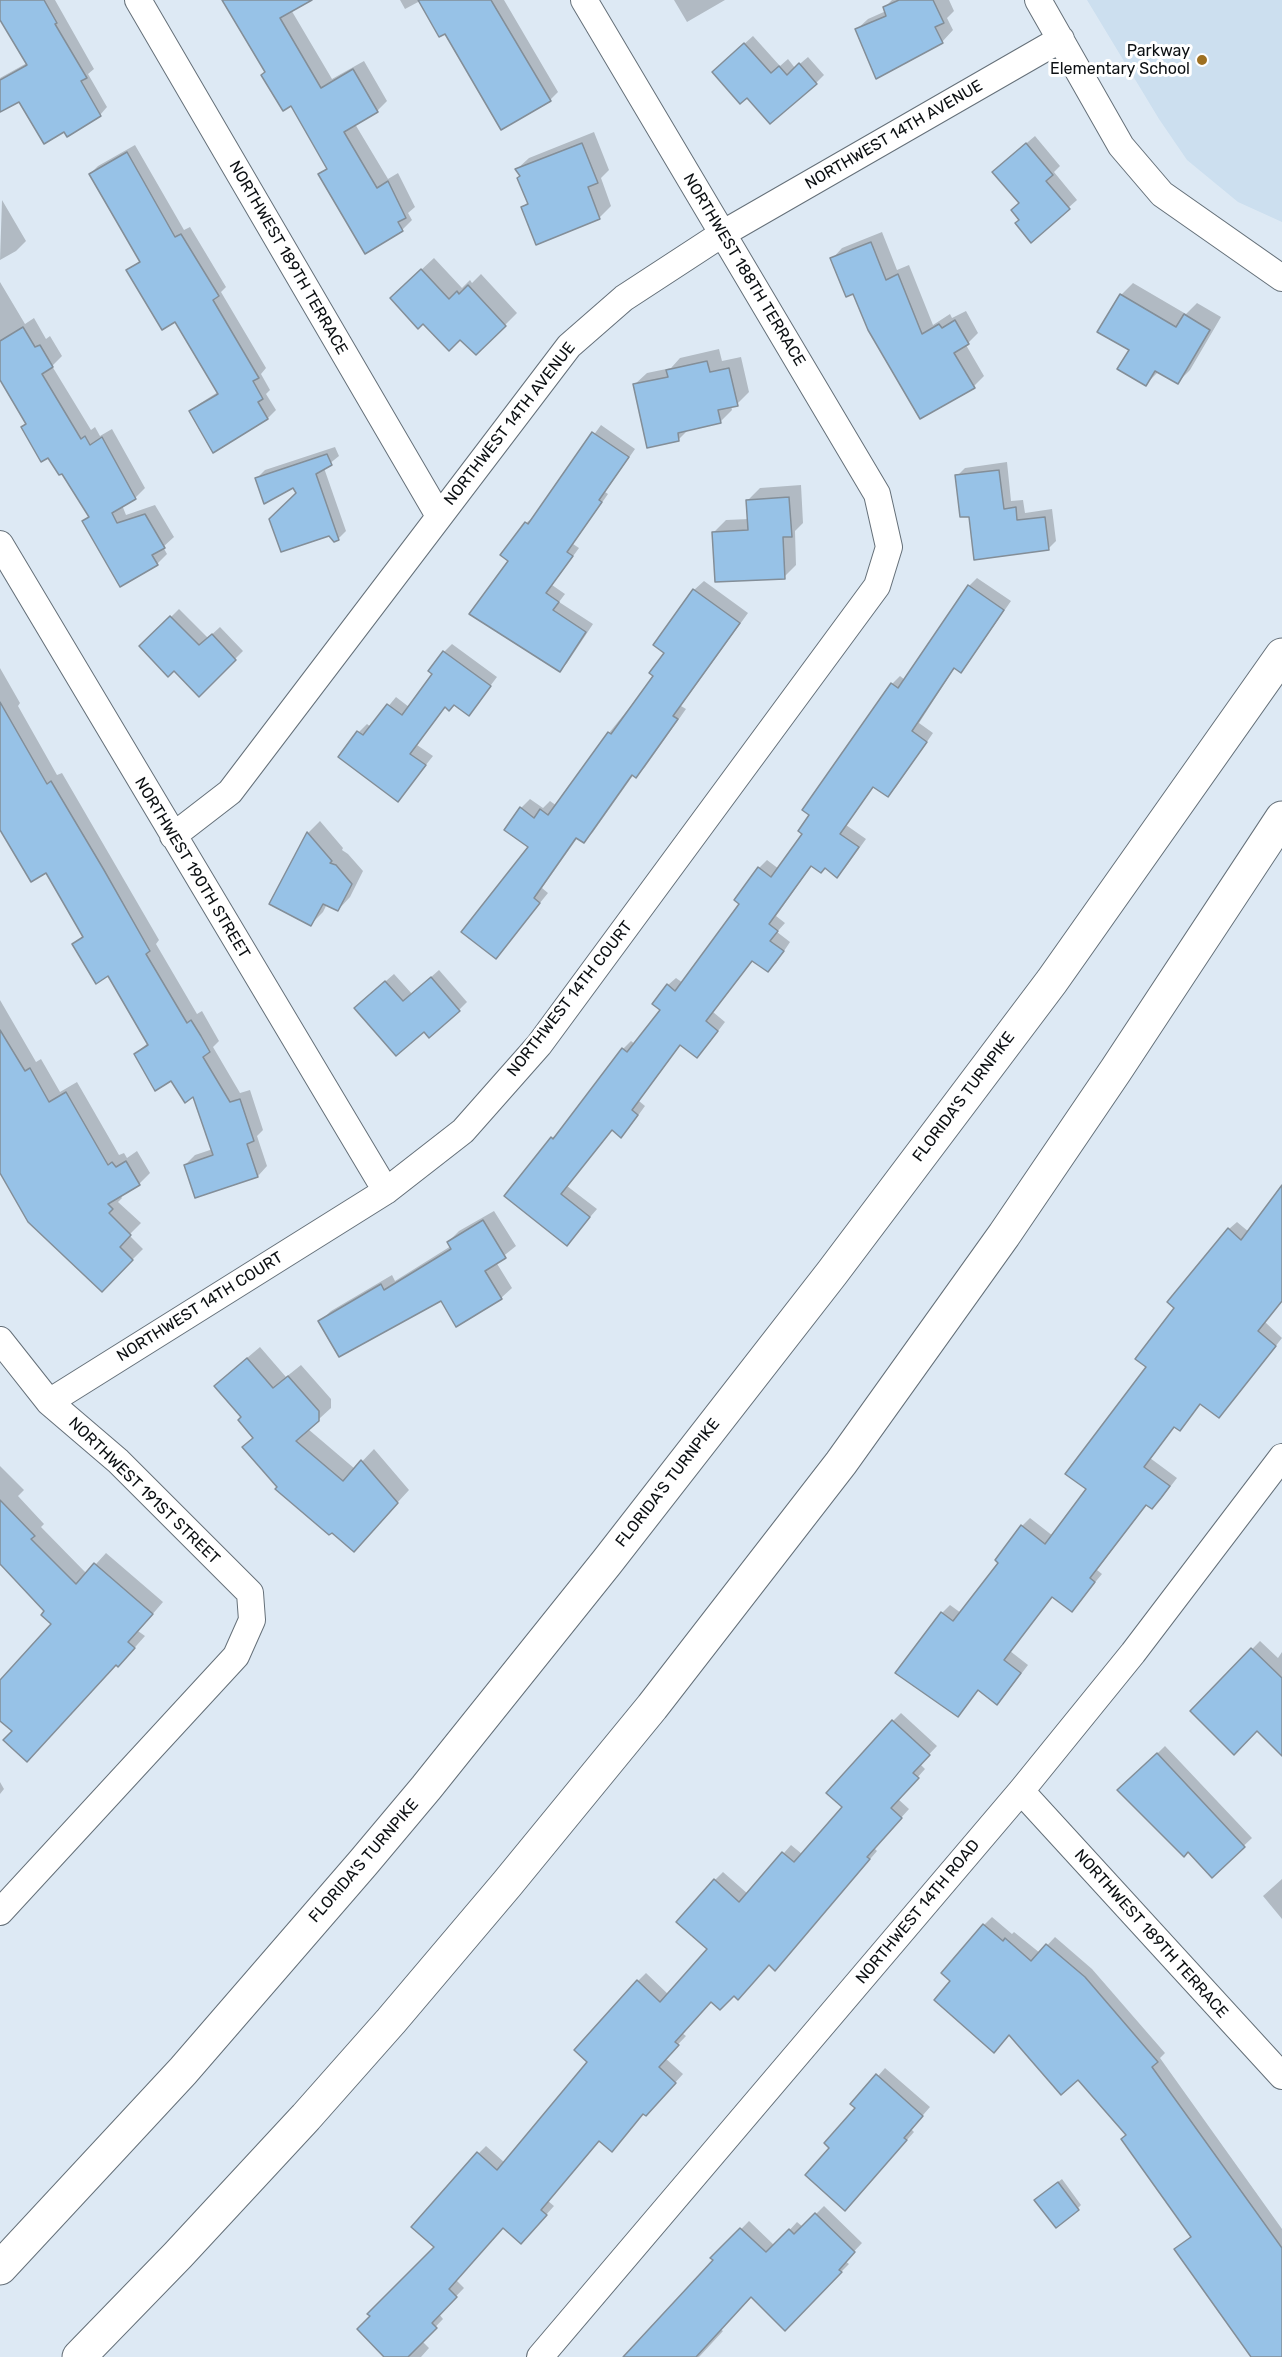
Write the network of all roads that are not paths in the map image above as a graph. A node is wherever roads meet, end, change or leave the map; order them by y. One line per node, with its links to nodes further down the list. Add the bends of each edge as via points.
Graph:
1 (138, 0): 7 (street, NORTHWEST 189TH TERRACE)
2 (584, 0): 5 (street, NORTHWEST 188TH TERRACE)
3 (1038, 0): 4 (street)
4 (1061, 39): 5 (street, NORTHWEST 14TH AVENUE); 6 (street, via 1121,146 1162,194)
5 (722, 234): 7 (street, NORTHWEST 14TH AVENUE, via 624,298 569,346); 9 (street, NORTHWEST 188TH TERRACE, via 877,494)
6 (1282, 278)
7 (439, 516): 12 (street, NORTHWEST 14TH AVENUE, via 230,792)
8 (0, 544): 12 (street, NORTHWEST 190TH STREET)
9 (889, 547): 13 (street, NORTHWEST 14TH COURT, via 877,586 539,1045 462,1131)
10 (1282, 655): 20 (highway, FLORIDA'S TURNPIKE, via 1052,981 607,1562 347,1881 183,2071)
11 (1282, 818): 21 (highway, via 983,1263 841,1463 652,1707 376,2038)
12 (173, 836): 13 (street, NORTHWEST 190TH STREET)
13 (386, 1191): 15 (street, NORTHWEST 14TH COURT)
14 (0, 1340): 15 (street, NORTHWEST 191ST STREET)
15 (49, 1402): 18 (street, NORTHWEST 191ST STREET, via 118,1461 250,1593 252,1620 236,1656)
16 (1282, 1457): 17 (street, NORTHWEST 14TH ROAD, via 1133,1653)
17 (1021, 1791): 19 (street, NORTHWEST 189TH TERRACE); 22 (street, NORTHWEST 14TH ROAD)
18 (0, 1912)
19 (1282, 2076)
20 (0, 2268)
21 (79, 2357)
22 (540, 2357)

